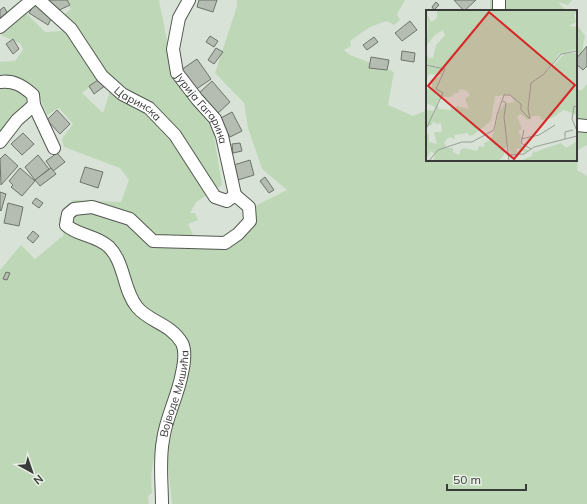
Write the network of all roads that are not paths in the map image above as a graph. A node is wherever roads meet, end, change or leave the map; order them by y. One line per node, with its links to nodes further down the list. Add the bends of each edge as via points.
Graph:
1 (32, 0): 4 (street)
2 (39, 0): 11 (street, Царинска, via 71,29 102,76 122,94 149,108 175,135 214,197 227,201)
3 (189, 0): 11 (street, Јурија Гагарина, via 179,18 173,49 177,73 216,119)
4 (0, 28)
5 (0, 82): 6 (street, via 13,82 24,87 33,95)
6 (34, 105): 9 (street); 10 (street)
7 (577, 125): 8 (street)
8 (587, 126)
9 (0, 142)
10 (54, 148)
11 (235, 195): 12 (street, Војводе Мишића, via 249,207 250,221 225,243 153,241 130,219 92,207 74,209 68,214 66,225 71,230 97,238 116,257 129,294 138,308 172,330 182,344 185,361 163,439)
12 (162, 504)

